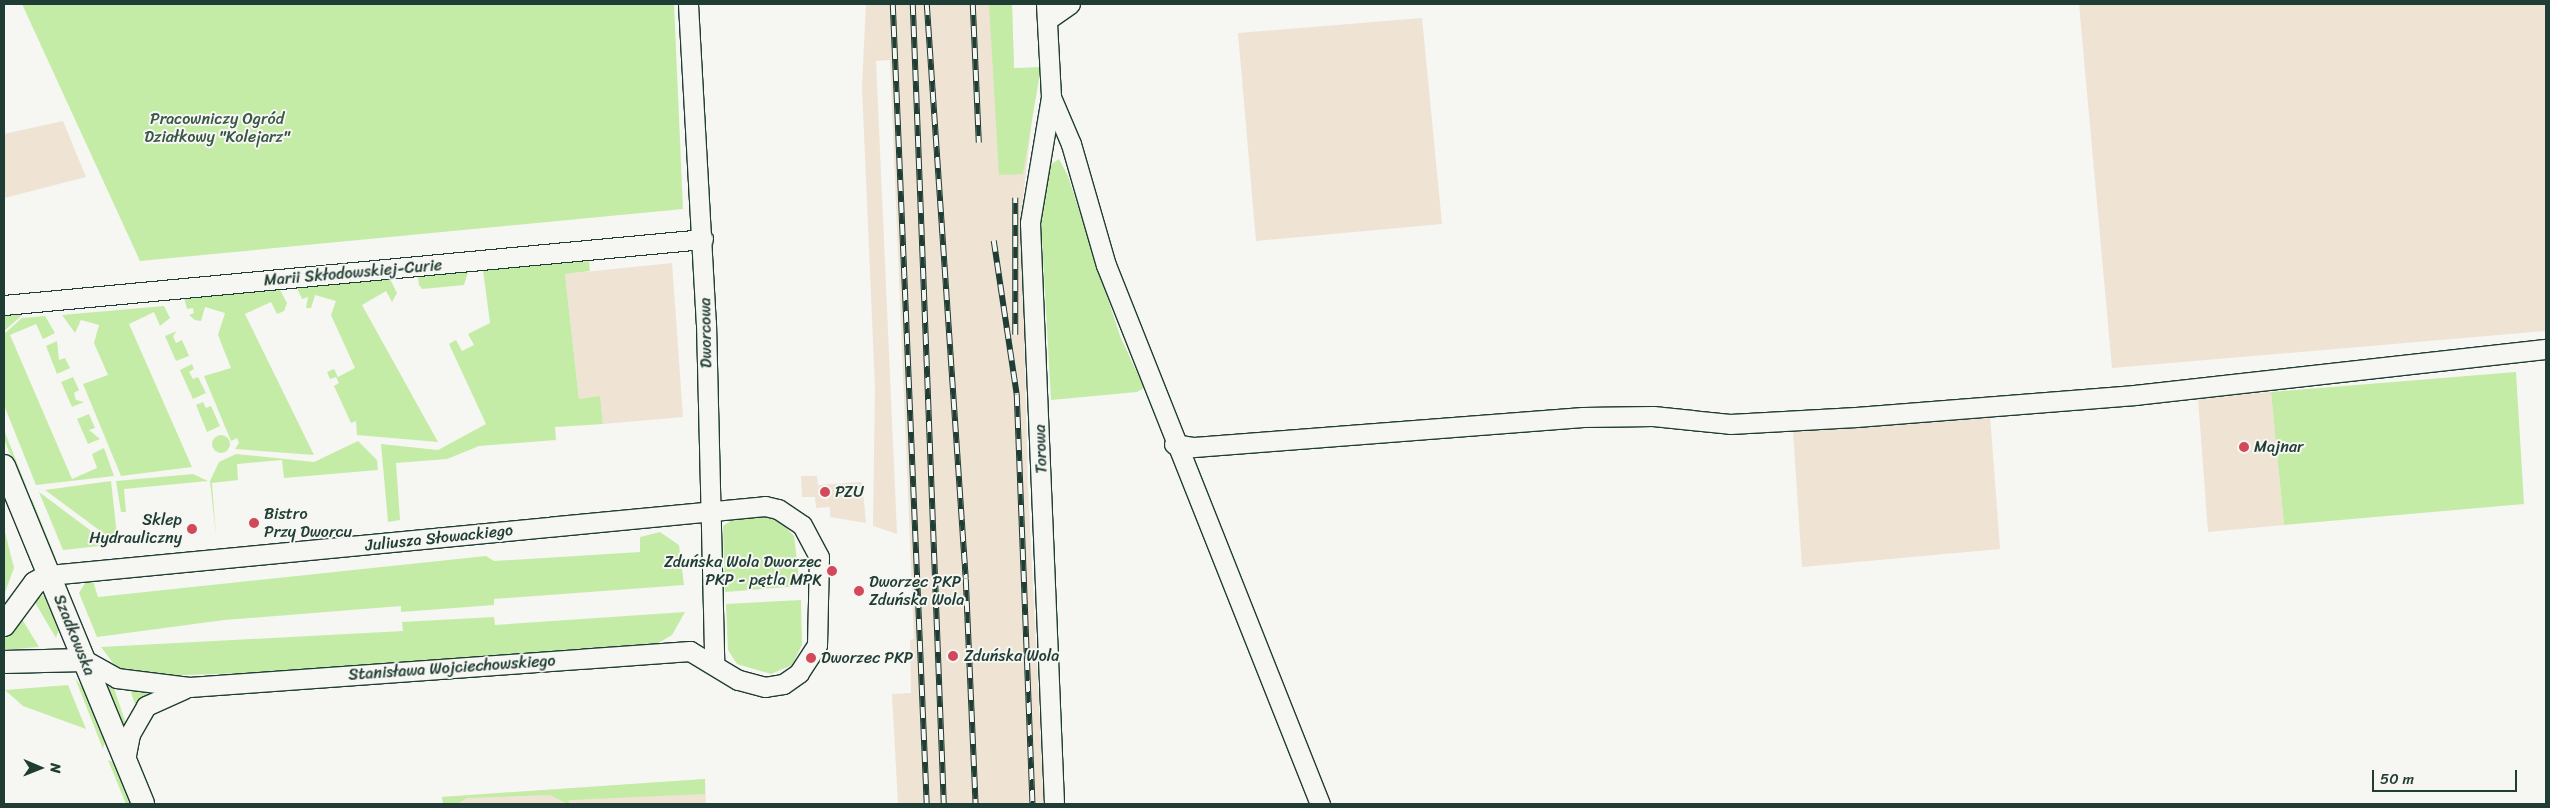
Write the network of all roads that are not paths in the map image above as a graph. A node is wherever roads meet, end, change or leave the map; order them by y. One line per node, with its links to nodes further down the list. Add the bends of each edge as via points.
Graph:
1 (688, 4): 5 (street, Dworcowa)
2 (1070, 4): 3 (street)
3 (1047, 12): 4 (street)
4 (1051, 96): 8 (street, via 1071,144 1106,265); 19 (street, Torowa, via 1030,222)
5 (703, 239): 6 (street, Marii Skłodowskiej-Curie); 10 (street, Dworcowa)
6 (4, 305)
7 (2546, 349): 8 (street, via 2135,395 1856,417 1730,424 1653,416 1583,418 1194,447)
8 (1174, 444): 20 (street)
9 (4, 466): 11 (street, Szadkowska)
10 (710, 511): 11 (street, Juliusza Słowackiego); 15 (street, Dworcowa); 15 (street, Juliusza Słowackiego, via 765,506 778,509 802,524 818,557 820,630 811,658 800,674 783,684 765,686 743,682)
11 (49, 575): 12 (street, via 35,583); 13 (street, Szadkowska)
12 (4, 625)
13 (84, 660): 14 (street); 16 (street, Stanisława Wojciechowskiego, via 117,678); 17 (street, Szadkowska)
14 (4, 662)
15 (714, 662): 16 (street, Stanisława Wojciechowskiego, via 683,651)
16 (188, 687): 17 (street, Stanisława Wojciechowskiego, via 146,706 130,734)
17 (125, 760): 18 (street, Szadkowska)
18 (143, 804)
19 (1054, 804)
20 (1320, 804)

